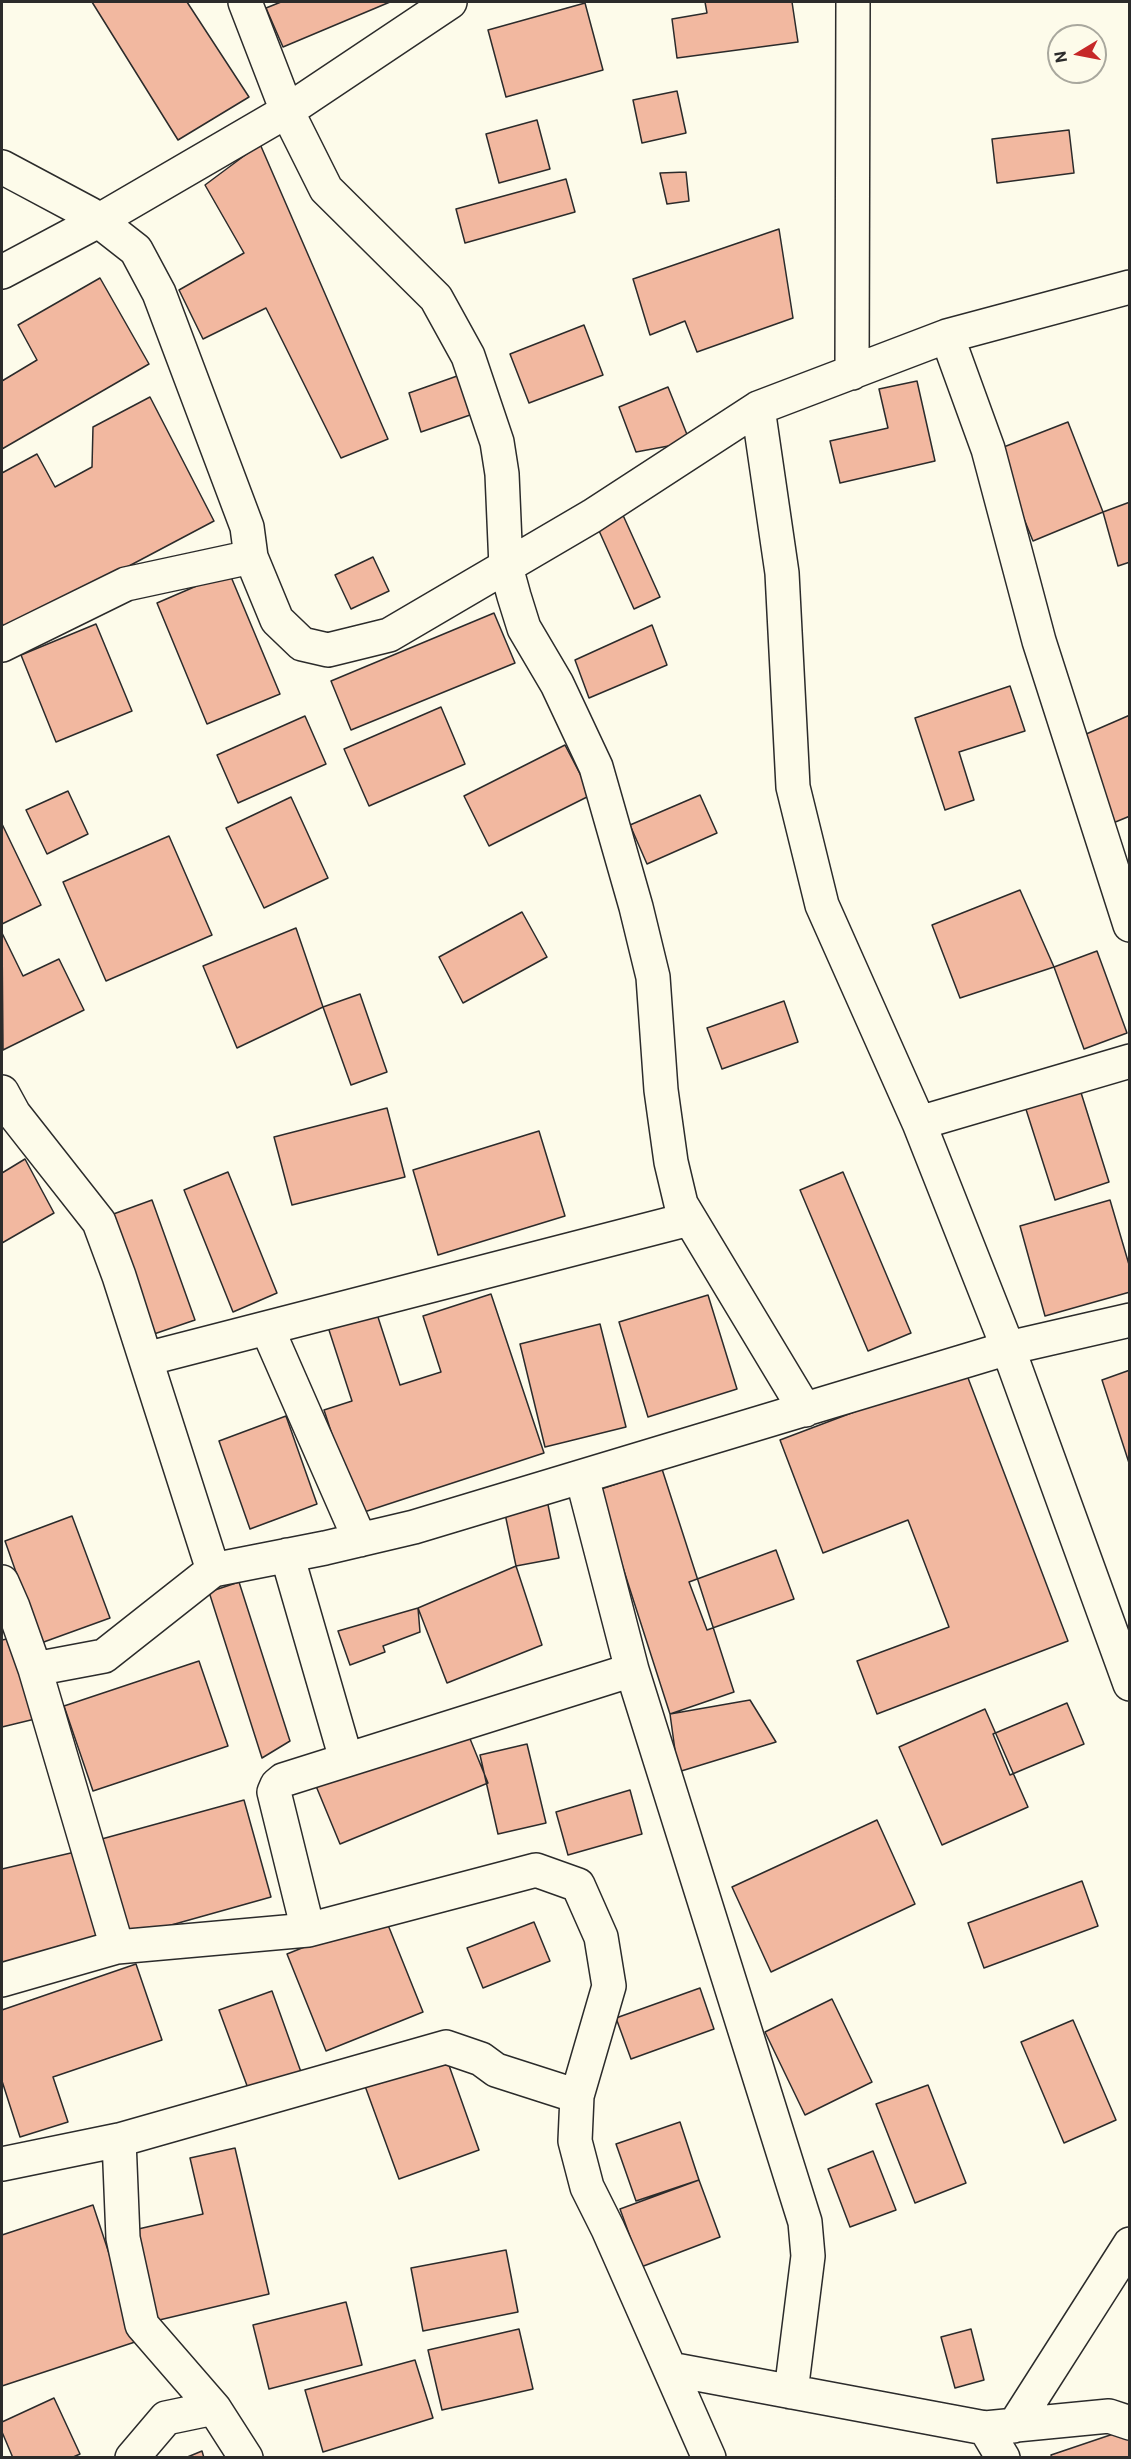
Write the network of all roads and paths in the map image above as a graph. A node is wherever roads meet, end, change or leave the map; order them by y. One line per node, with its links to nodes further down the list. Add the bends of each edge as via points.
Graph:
1 (244, 2): 4 (street)
2 (450, 2): 4 (street)
3 (853, 2): 10 (street)
4 (287, 111): 6 (street); 13 (street, via 326,189 436,298 468,356 497,442)
5 (2, 167): 6 (street)
6 (98, 221): 7 (street); 12 (street, via 136,250 159,293 247,527)
7 (2, 272)
8 (1130, 287): 9 (street)
9 (946, 336): 10 (street); 15 (street, via 988,449 1039,641)
10 (852, 373): 11 (street)
11 (758, 408): 13 (street); 18 (street, via 782,573 794,787 822,905)
12 (251, 557): 13 (street, via 277,620 302,644 328,650 389,635); 14 (street, via 126,585)
13 (506, 567): 19 (street, via 524,628 557,684 596,767 636,907 653,977 670,1162 681,1204)
14 (2, 645)
15 (1130, 925)
16 (1130, 1061): 18 (street)
17 (2, 1092): 23 (street, via 14,1114 99,1222)
18 (919, 1123): 22 (street)
19 (689, 1218): 21 (street); 24 (street)
20 (1130, 1320): 22 (street)
21 (267, 1328): 23 (street); 26 (street)
22 (1008, 1348): 24 (street); 32 (street)
23 (146, 1359): 28 (street)
24 (805, 1410): 25 (street)
25 (582, 1477): 26 (street); 31 (street)
26 (360, 1540): 27 (street)
27 (287, 1555): 28 (street); 33 (street)
28 (213, 1570): 30 (street, via 104,1656)
29 (5, 1600): 30 (street)
30 (35, 1668): 35 (street)
31 (632, 1670): 33 (street); 42 (street, via 805,2222 808,2256)
32 (1130, 1684)
33 (346, 1759): 34 (street, via 283,1780 274,1792)
34 (308, 1929): 35 (street); 37 (street, via 536,1870 578,1885 601,1937 609,1986)
35 (117, 1947): 36 (street)
36 (2, 1980)
37 (578, 2096): 38 (street, via 496,2070 481,2059 446,2047); 41 (street, via 575,2141 587,2187)
38 (119, 2140): 39 (street); 43 (street, via 123,2238 142,2325)
39 (4, 2166)
40 (1130, 2244): 45 (street)
41 (670, 2369): 42 (street); 48 (street)
42 (790, 2391): 45 (street)
43 (214, 2408): 46 (street, via 166,2418); 47 (street)
44 (1130, 2423): 45 (street, via 1109,2416)
45 (1000, 2427): 49 (street)
46 (132, 2457)
47 (246, 2457)
48 (709, 2457)
49 (1003, 2457)

